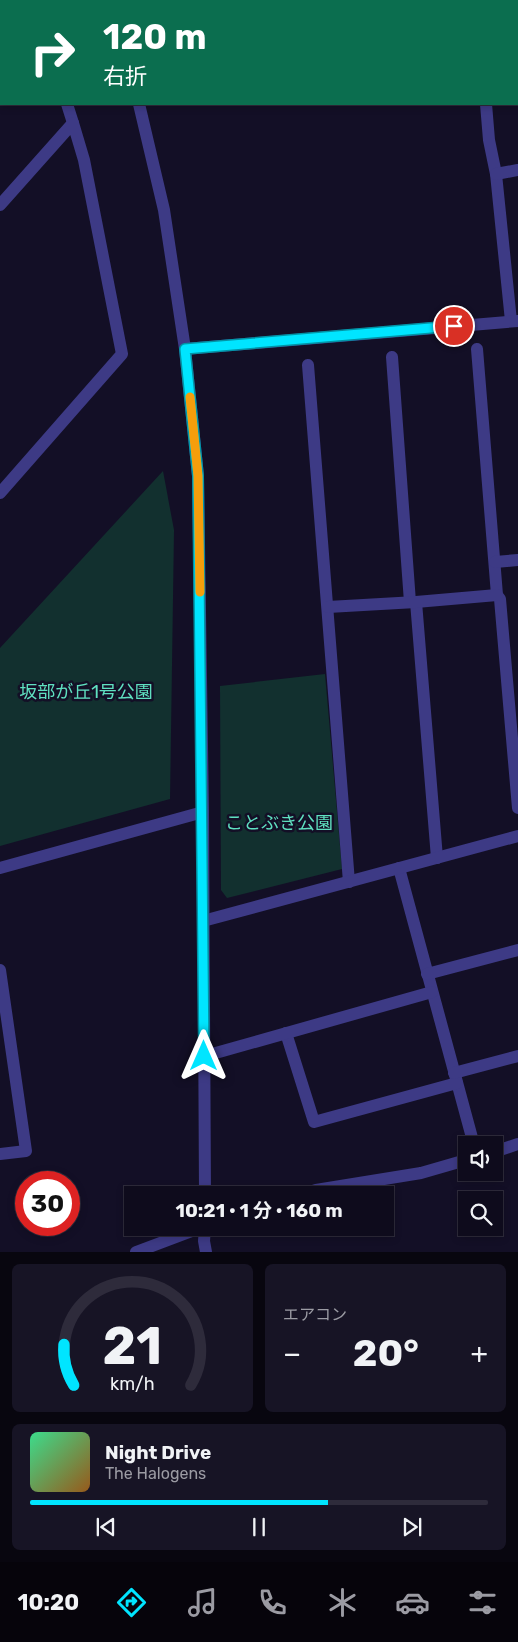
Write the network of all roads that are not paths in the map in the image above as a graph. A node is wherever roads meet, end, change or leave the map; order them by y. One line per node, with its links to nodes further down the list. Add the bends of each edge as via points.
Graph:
1 (67, 105): 4 (street)
2 (138, 105): 9 (street, via 164,210)
3 (486, 105): 6 (street, via 488,140)
4 (73, 123): 7 (street); 13 (street, via 84,160 122,354)
5 (518, 170): 6 (street)
6 (496, 174): 8 (street)
7 (0, 205)
8 (515, 321): 9 (street)
9 (185, 349): 20 (street, via 198,476)
10 (477, 349): 15 (street)
11 (392, 357): 17 (street)
12 (308, 365): 18 (street)
13 (0, 493)
14 (518, 560): 15 (street)
15 (495, 562): 16 (street)
16 (497, 595): 17 (street); 19 (street, via 500,599)
17 (413, 602): 18 (street); 22 (street)
18 (328, 608): 25 (street)
19 (518, 808)
20 (203, 812): 23 (street); 26 (street)
21 (518, 836): 22 (street)
22 (437, 858): 24 (street)
23 (0, 868)
24 (399, 868): 25 (street); 29 (street)
25 (349, 882): 26 (street)
26 (204, 921): 32 (street)
27 (518, 950): 29 (street)
28 (0, 970): 38 (street, via 26,1151)
29 (427, 974): 30 (street)
30 (432, 992): 31 (street); 34 (street)
31 (286, 1033): 32 (street); 34 (street, via 314,1122)
32 (204, 1056): 40 (street)
33 (518, 1056): 34 (street)
34 (456, 1078): 35 (street)
35 (472, 1136)
36 (518, 1144): 37 (street)
37 (503, 1149)
38 (0, 1154)
39 (458, 1162): 41 (street, via 422,1173)
40 (206, 1186)
41 (341, 1186)
42 (179, 1236): 44 (street)
43 (204, 1236): 45 (street)
44 (136, 1252)
45 (206, 1252)

